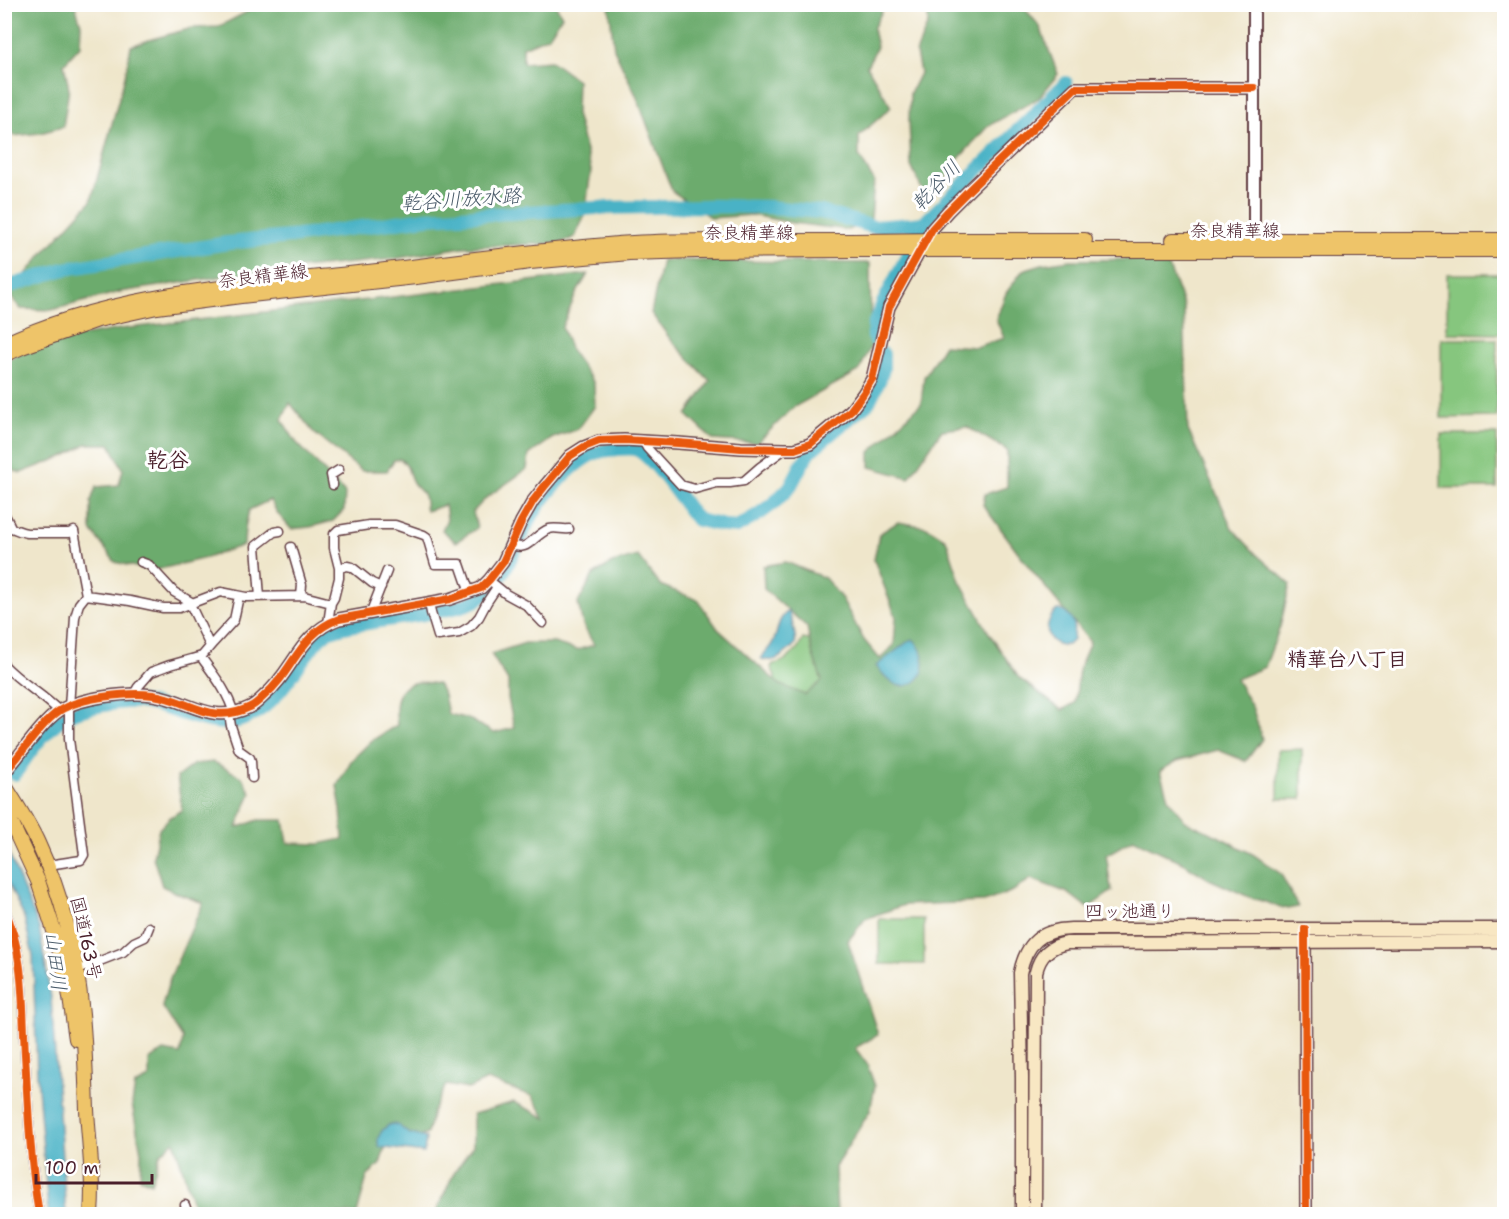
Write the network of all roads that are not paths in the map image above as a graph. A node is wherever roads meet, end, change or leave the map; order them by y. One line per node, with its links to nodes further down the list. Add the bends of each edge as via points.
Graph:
1 (1254, 4): 2 (street)
2 (1254, 88): 4 (street); 10 (street, via 1075,88 932,229 889,307 872,379 851,410 810,444)
3 (1504, 240): 4 (main road, 奈良精華線)
4 (1254, 244): 5 (main road, 奈良精華線, bridge); 6 (main road, 奈良精華線)
5 (850, 246): 7 (main road, 奈良精華線, via 670,241 524,253 178,294 105,308); 8 (main road, 奈良精華線, via 629,253 198,301 99,320)
6 (1504, 250)
7 (4, 344)
8 (4, 355)
9 (643, 441): 10 (street); 10 (street, via 681,484 694,489 744,481); 17 (street, via 599,441 570,456 533,501)
10 (785, 449)
11 (339, 470): 12 (street, via 331,475)
12 (333, 485)
13 (4, 513): 14 (street)
14 (8, 527): 25 (street, via 27,533 74,531)
15 (569, 529): 17 (street, via 551,529 526,546)
16 (280, 531): 27 (street, via 256,546)
17 (513, 545): 22 (street)
18 (291, 547): 28 (street, via 303,585)
19 (141, 562): 30 (street)
20 (339, 568): 23 (street, via 352,567); 24 (street, via 335,531 395,525 426,536 435,564 460,564); 29 (street)
21 (387, 571): 23 (street)
22 (493, 584): 24 (street); 31 (street, via 473,624 459,633 438,636); 34 (street, via 526,605)
23 (381, 587): 32 (street)
24 (470, 593): 31 (street)
25 (86, 595): 30 (street, via 164,608); 39 (street, via 75,617)
26 (239, 596): 27 (street); 30 (street, via 221,592); 35 (street, via 234,620)
27 (260, 597): 28 (street)
28 (301, 597): 29 (street)
29 (332, 603): 33 (street)
30 (191, 604): 35 (street)
31 (430, 608): 32 (street)
32 (370, 614): 33 (street)
33 (327, 623): 40 (street, via 304,644 276,687)
34 (543, 623)
35 (210, 646): 36 (street)
36 (201, 657): 38 (street, via 151,672); 40 (street, via 231,703)
37 (4, 664): 39 (street, via 18,679)
38 (134, 694): 39 (street, via 102,697); 40 (street, via 154,695)
39 (64, 709): 41 (street, via 40,729); 45 (street, via 84,855 81,860)
40 (231, 718): 42 (street, via 238,750 250,758)
41 (4, 773)
42 (252, 778)
43 (4, 784): 45 (main road, 国道163号)
44 (4, 807): 52 (main road, 国道163号, via 38,881 56,937 68,984)
45 (48, 865): 51 (main road, 国道163号, via 65,915)
46 (4, 908): 54 (street, via 20,964)
47 (149, 927): 51 (street, via 145,937 123,952)
48 (1504, 929): 49 (main road, 四ッ池通り)
49 (1305, 935): 50 (main road, 四ッ池通り); 57 (main road, 四ッ池通り, via 1058,930 1036,940 1020,972); 58 (main road, 四ッ池通り, via 1067,943 1042,955 1036,972); 59 (street)
50 (1504, 941)
51 (77, 970): 52 (main road, 国道163号)
52 (87, 1112): 55 (main road, 国道163号)
53 (185, 1205): 56 (street)
54 (39, 1215)
55 (91, 1215)
56 (188, 1215)
57 (1022, 1215)
58 (1035, 1215)
59 (1306, 1215)

